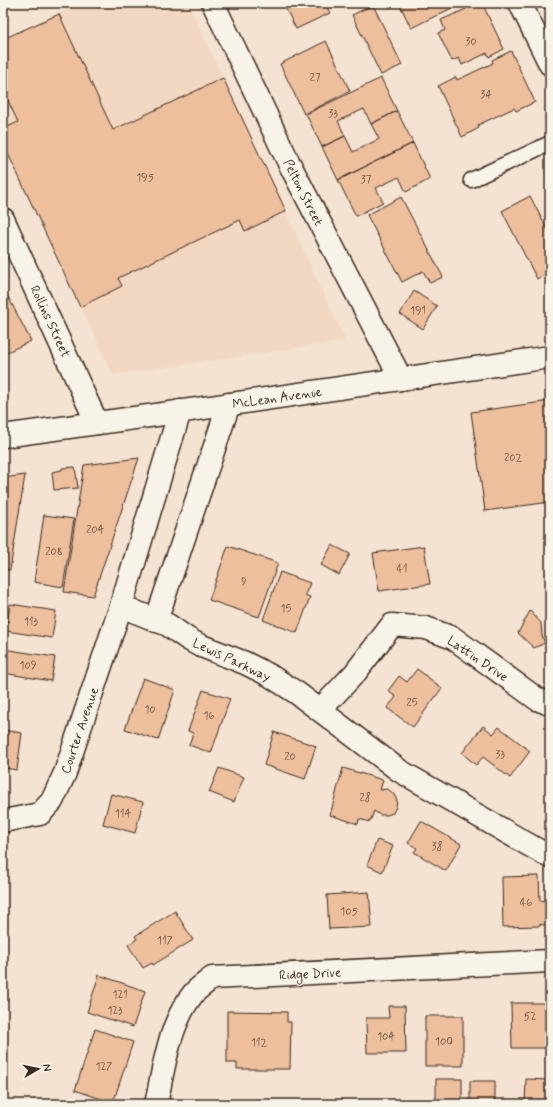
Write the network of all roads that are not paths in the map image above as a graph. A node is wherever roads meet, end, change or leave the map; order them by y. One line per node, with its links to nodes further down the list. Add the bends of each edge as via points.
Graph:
1 (213, 3): 8 (street, Pelton Street, via 289,163)
2 (520, 3): 3 (street)
3 (550, 64)
4 (550, 144): 5 (lane)
5 (471, 180)
6 (3, 219): 11 (street, Rollins Street)
7 (550, 357): 8 (street, McLean Avenue)
8 (400, 379): 9 (street, McLean Avenue)
9 (229, 404): 10 (street, McLean Avenue); 14 (street)
10 (180, 411): 11 (street, McLean Avenue); 13 (street)
11 (97, 423): 12 (street, McLean Avenue)
12 (3, 436)
13 (121, 606): 14 (street, Lewis Parkway); 17 (street, Courter Avenue, via 65,774 52,802 40,814)
14 (156, 620): 16 (street, Lewis Parkway, via 200,645 269,675)
15 (550, 704): 16 (street, Lattin Drive, via 537,699 453,638 426,628 392,625 355,673)
16 (320, 710): 18 (street, Lewis Parkway, via 400,771)
17 (3, 821)
18 (550, 856)
19 (550, 961): 20 (street, Ridge Drive, via 212,978 194,993 181,1014 171,1038)
20 (156, 1104)

